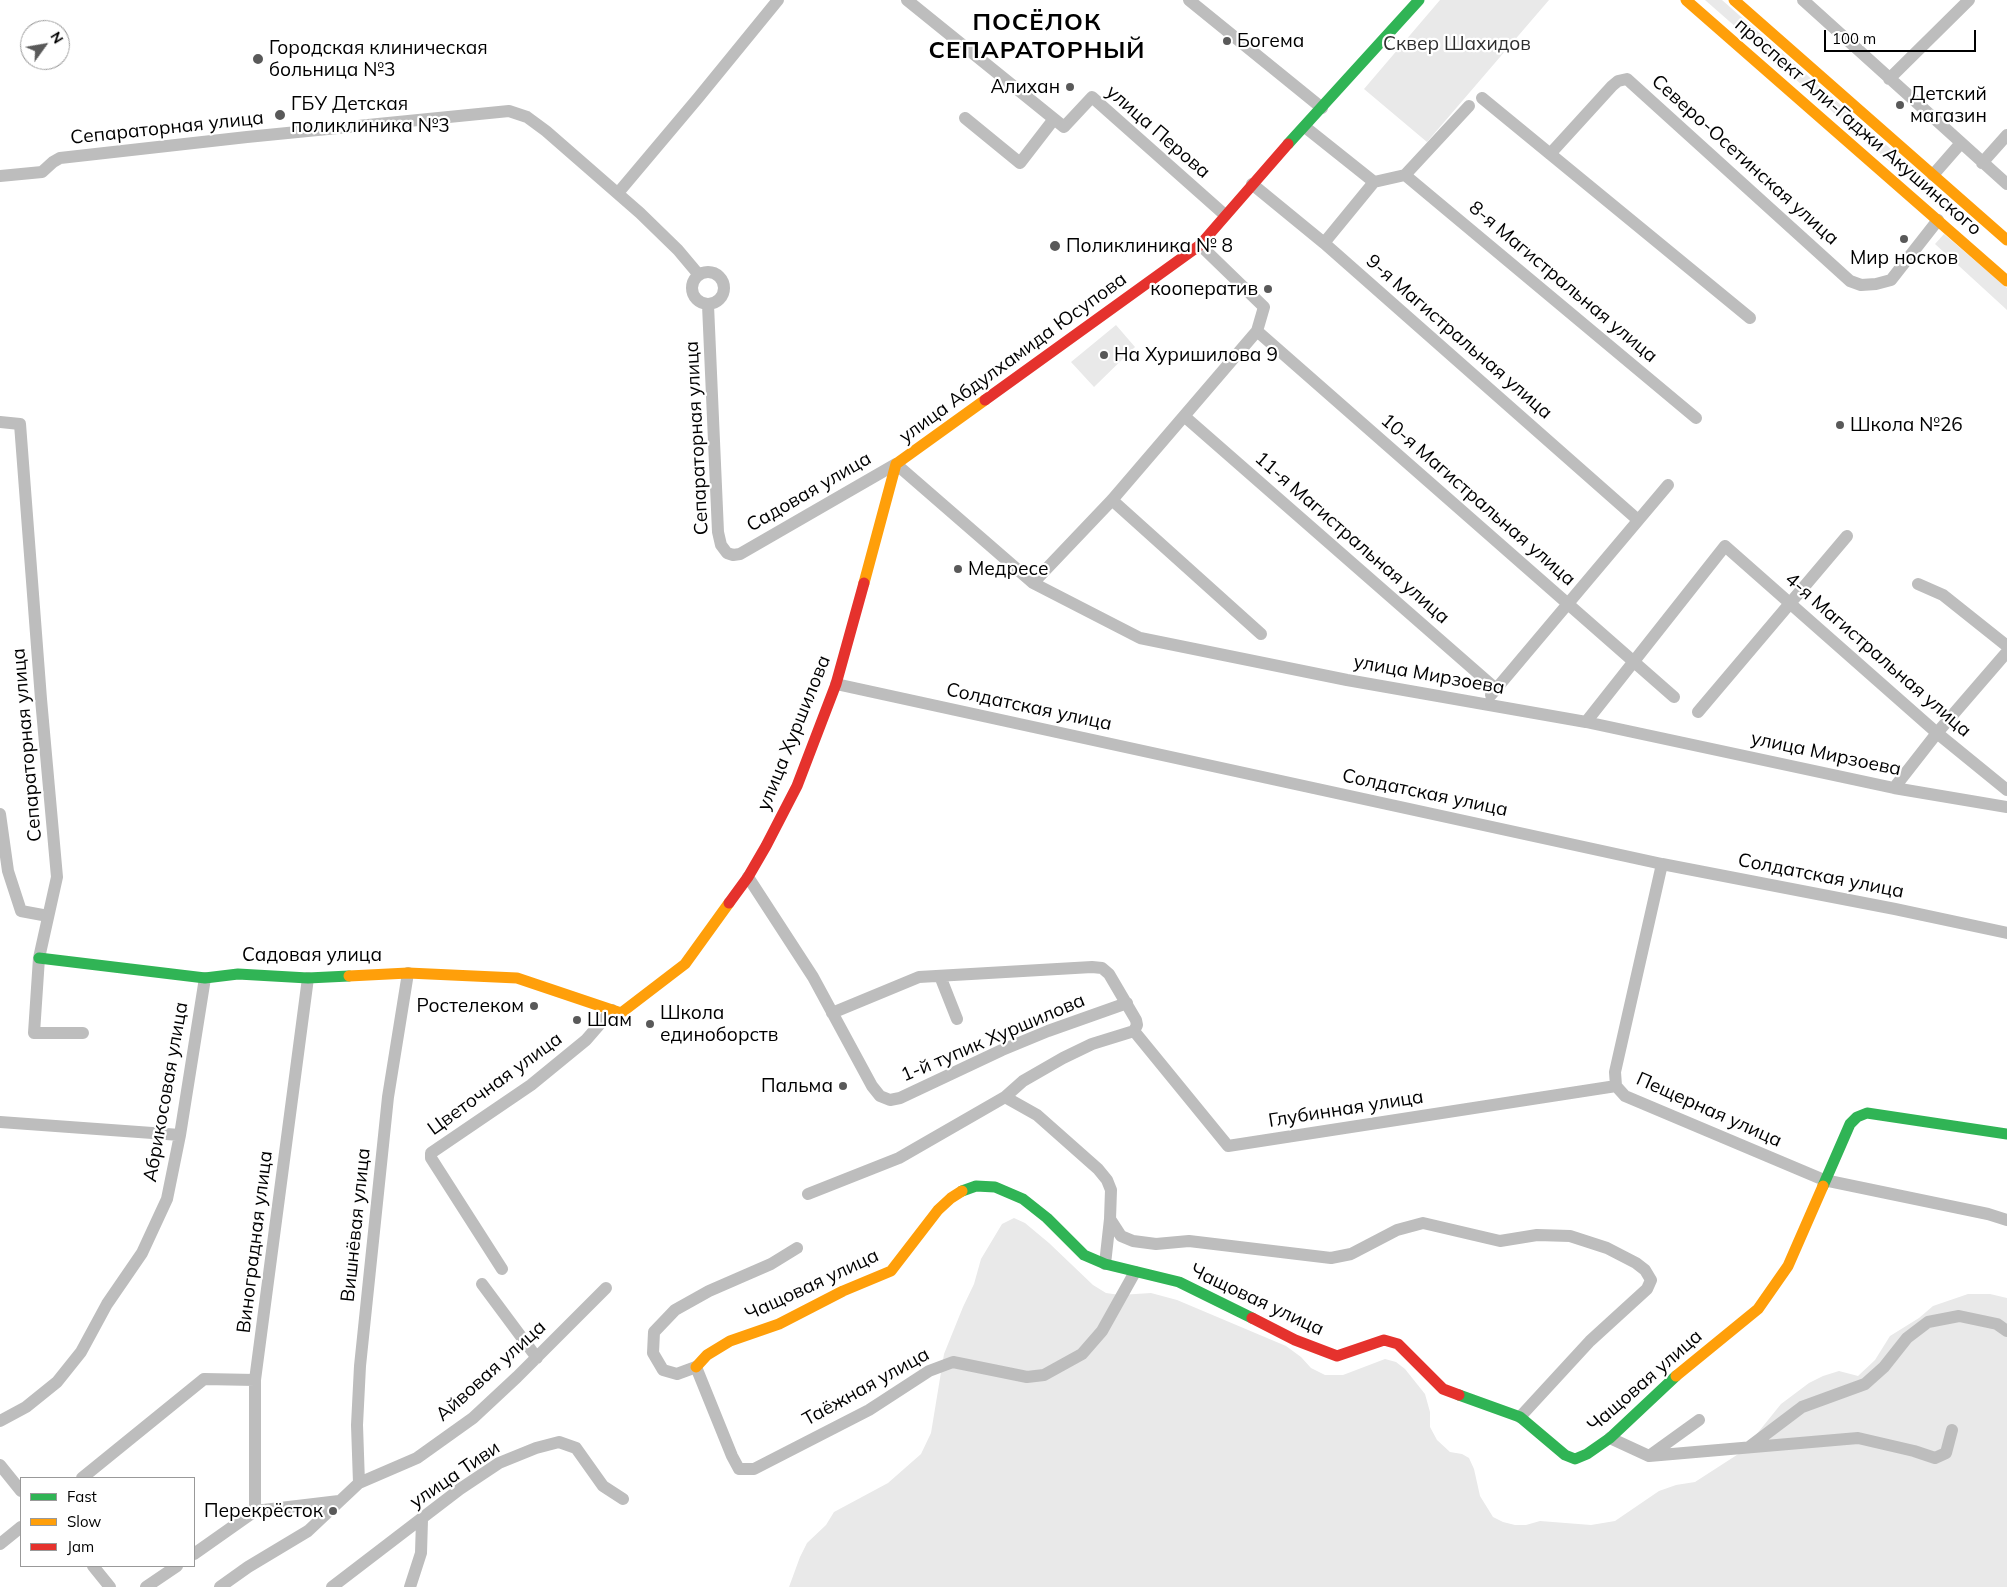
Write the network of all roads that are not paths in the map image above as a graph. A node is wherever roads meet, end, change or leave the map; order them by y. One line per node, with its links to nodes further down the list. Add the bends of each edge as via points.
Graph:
1 (778, 0): 26 (street)
2 (1189, 0): 12 (street)
3 (1419, 0): 12 (street, улица Абдулхамида Юсупова)
4 (1686, 0): 27 (street, проспект Али-Гаджи Акушинского)
5 (1734, 0): 21 (street, проспект Али-Гаджи Акушинского)
6 (1803, 0): 9 (street)
7 (1969, 0): 9 (street)
8 (915, 3): 14 (street)
9 (1889, 79): 17 (street)
10 (1482, 98): 18 (street)
11 (1469, 106): 20 (street)
12 (1322, 108): 15 (street, улица Абдулхамида Юсупова)
13 (965, 118): 14 (street, via 1020,162)
14 (1054, 119): 28 (street, улица Перова, via 1064,127 1092,97)
15 (1305, 127): 23 (street); 24 (street, улица Абдулхамида Юсупова)
16 (2007, 135): 19 (street)
17 (1961, 143): 19 (street); 21 (street)
18 (1550, 154): 29 (street, Северо-Осетинская улица, via 1612,86 1627,80 1850,281 1862,285 1891,280); 36 (street)
19 (1982, 162): 25 (street)
20 (1405, 175): 23 (street); 39 (street, 8-я Магистральная улица)
21 (1932, 175): 27 (street, via 1932,192); 30 (street, проспект Али-Гаджи Акушинского)
22 (0, 176): 26 (street, Сепараторная улица, via 42,172 60,158 509,111 540,126)
23 (1374, 182): 31 (street)
24 (1252, 184): 28 (street, улица Абдулхамида Юсупова); 31 (street, 9-я Магистральная улица)
25 (2007, 184)
26 (618, 193): 33 (street, Сепараторная улица, via 678,250)
27 (1913, 198): 29 (street, проспект Али-Гаджи Акушинского)
28 (1225, 215): 32 (street, улица Абдулхамида Юсупова)
29 (1938, 220): 34 (street, проспект Али-Гаджи Акушинского)
30 (2007, 240)
31 (1324, 243): 44 (street, 9-я Магистральная улица)
32 (1200, 245): 37 (street, via 1264,306); 41 (street, улица Абдулхамида Юсупова)
33 (699, 275): 35 (street, via 692,284 694,296 697,301); 35 (street, via 705,272 717,275 724,285 722,298)
34 (2007, 280)
35 (708, 305): 46 (street, Сепараторная улица, via 718,532 727,553 733,556)
36 (1750, 318)
37 (1257, 331): 38 (street); 49 (street, 10-я Магистральная улица)
38 (1184, 416): 43 (street); 56 (street, 11-я Магистральная улица)
39 (1696, 418)
40 (0, 422): 68 (street, Сепараторная улица, via 20,424 57,877)
41 (896, 464): 46 (street, Садовая улица); 47 (street, улица Мирзоева); 55 (street, улица Хуршилова)
42 (1668, 485): 44 (street)
43 (1112, 500): 47 (street); 51 (street)
44 (1638, 520): 49 (street)
45 (1847, 536): 50 (street)
46 (740, 554)
47 (1033, 583): 58 (street, улица Мирзоева, via 1140,638)
48 (1918, 584): 52 (street, via 1942,595)
49 (1568, 603): 54 (street, 10-я Магистральная улица); 56 (street)
50 (1790, 604): 54 (street, 4-я Магистральная улица, via 1725,546); 59 (street); 61 (street, 4-я Магистральная улица)
51 (1261, 634)
52 (2007, 646)
53 (2007, 652): 61 (street)
54 (1634, 662): 57 (street, 10-я Магистральная улица); 60 (street)
55 (836, 684): 66 (street, Солдатская улица); 67 (street, улица Хуршилова, via 797,786)
56 (1496, 689): 58 (street)
57 (1674, 697)
58 (1483, 704): 60 (street, улица Мирзоева)
59 (1698, 712)
60 (1586, 722): 62 (street, улица Мирзоева)
61 (1938, 733): 62 (street); 63 (street, 4-я Магистральная улица)
62 (1894, 788): 64 (street, улица Мирзоева)
63 (2007, 790)
64 (2007, 807)
65 (0, 814): 68 (street, via 8,871 21,911)
66 (1662, 864): 69 (street, Солдатская улица); 81 (street, Пещерная улица, via 1616,1072)
67 (748, 877): 76 (street, улица Хуршилова, via 685,964 621,1013); 77 (street, 1-й тупик Хуршилова, via 813,977)
68 (48, 916): 70 (street, Сепараторная улица)
69 (2007, 934)
70 (39, 958): 73 (street, Садовая улица); 80 (street, Сепараторная улица, via 34,1033)
71 (408, 973): 74 (street, Садовая улица); 76 (street, Садовая улица, via 517,978); 109 (street, Вишнёвая улица, via 388,1097 360,1366)
72 (940, 976): 75 (street, 1-й тупик Хуршилова, via 1102,968); 77 (street, 1-й тупик Хуршилова, via 919,977); 78 (street)
73 (205, 978): 74 (street, Садовая улица, via 238,974); 85 (street, Абрикосовая улица)
74 (308, 978): 99 (street, Виноградная улица)
75 (1127, 1004): 77 (street, 1-й тупик Хуршилова, via 1048,1031 890,1100 880,1096 872,1086); 79 (street, 1-й тупик Хуршилова, via 1136,1020)
76 (612, 1010): 92 (street, Цветочная улица, via 586,1040 532,1085 431,1153 431,1158)
77 (832, 1013)
78 (957, 1020)
79 (1134, 1030): 81 (street, Глубинная улица, via 1228,1146); 82 (street, via 1063,1058 1023,1081)
80 (83, 1033)
81 (1616, 1086): 86 (street, Пещерная улица, via 1625,1096)
82 (1005, 1097): 87 (street, via 899,1158); 88 (street, via 1037,1115 1107,1180 1111,1190)
83 (0, 1122): 85 (street)
84 (2007, 1134): 86 (street, Чащовая улица, via 1868,1113 1850,1124)
85 (180, 1135): 102 (street, Абрикосовая улица, via 166,1199 142,1253 107,1304 81,1352 57,1382 26,1407)
86 (1824, 1180): 89 (street, Пещерная улица); 104 (street, Чащовая улица, via 1788,1266 1758,1309 1676,1376)
87 (808, 1194)
88 (1110, 1219): 91 (street); 100 (street, via 1121,1236 1133,1241 1156,1244 1190,1241 1331,1258 1351,1254 1397,1230 1423,1223 1500,1241 1538,1235 1570,1236 1607,1248 1645,1270 1651,1280 1648,1289 1590,1340)
89 (2007, 1220)
90 (797, 1248): 98 (street, via 675,1310 654,1332 653,1353 663,1370 677,1374)
91 (1105, 1264): 93 (street, Чащовая улица); 98 (street, Чащовая улица, via 1084,1255 1023,1199 995,1187 976,1186 962,1191 938,1210 891,1271 779,1324 730,1341 707,1355)
92 (502, 1270)
93 (1136, 1272): 98 (street, Таёжная улица, via 1102,1331 1082,1354 1044,1375 1027,1377 953,1362 930,1371 869,1410 754,1470 739,1469); 100 (street, Чащовая улица, via 1179,1282 1295,1340 1337,1356 1384,1340 1398,1344 1443,1390)
94 (482, 1284): 97 (street)
95 (606, 1288): 97 (street, Айвовая улица)
96 (2007, 1330): 105 (street, via 1997,1324 1959,1316 1928,1322 1906,1338 1884,1367 1865,1384 1802,1407)
97 (536, 1358): 109 (street, Айвовая улица, via 472,1418 417,1458)
98 (696, 1368)
99 (255, 1380): 108 (street, via 204,1379); 113 (street, Виноградная улица)
100 (1520, 1417): 104 (street, Чащовая улица, via 1565,1455 1575,1459)
101 (1699, 1420): 106 (street)
102 (0, 1421)
103 (1952, 1430): 105 (street, via 1946,1453 1935,1458 1858,1438)
104 (1610, 1438): 106 (street)
105 (1749, 1447): 106 (street)
106 (1649, 1456)
107 (0, 1465): 110 (street)
108 (83, 1477)
109 (359, 1483): 112 (street, Айвовая улица)
110 (20, 1490)
111 (623, 1499): 114 (street, улица Тиви, via 603,1486 576,1448 559,1442 499,1464)
112 (339, 1501): 113 (street); 122 (street, Айвовая улица, via 308,1531)
113 (255, 1511): 117 (street)
114 (422, 1520): 123 (street, улица Тиви); 124 (street, via 421,1553)
115 (20, 1528): 116 (street)
116 (0, 1544)
117 (195, 1553)
118 (94, 1567): 120 (street)
119 (176, 1567): 121 (street)
120 (110, 1587)
121 (146, 1587)
122 (220, 1587)
123 (332, 1587)
124 (410, 1587)

